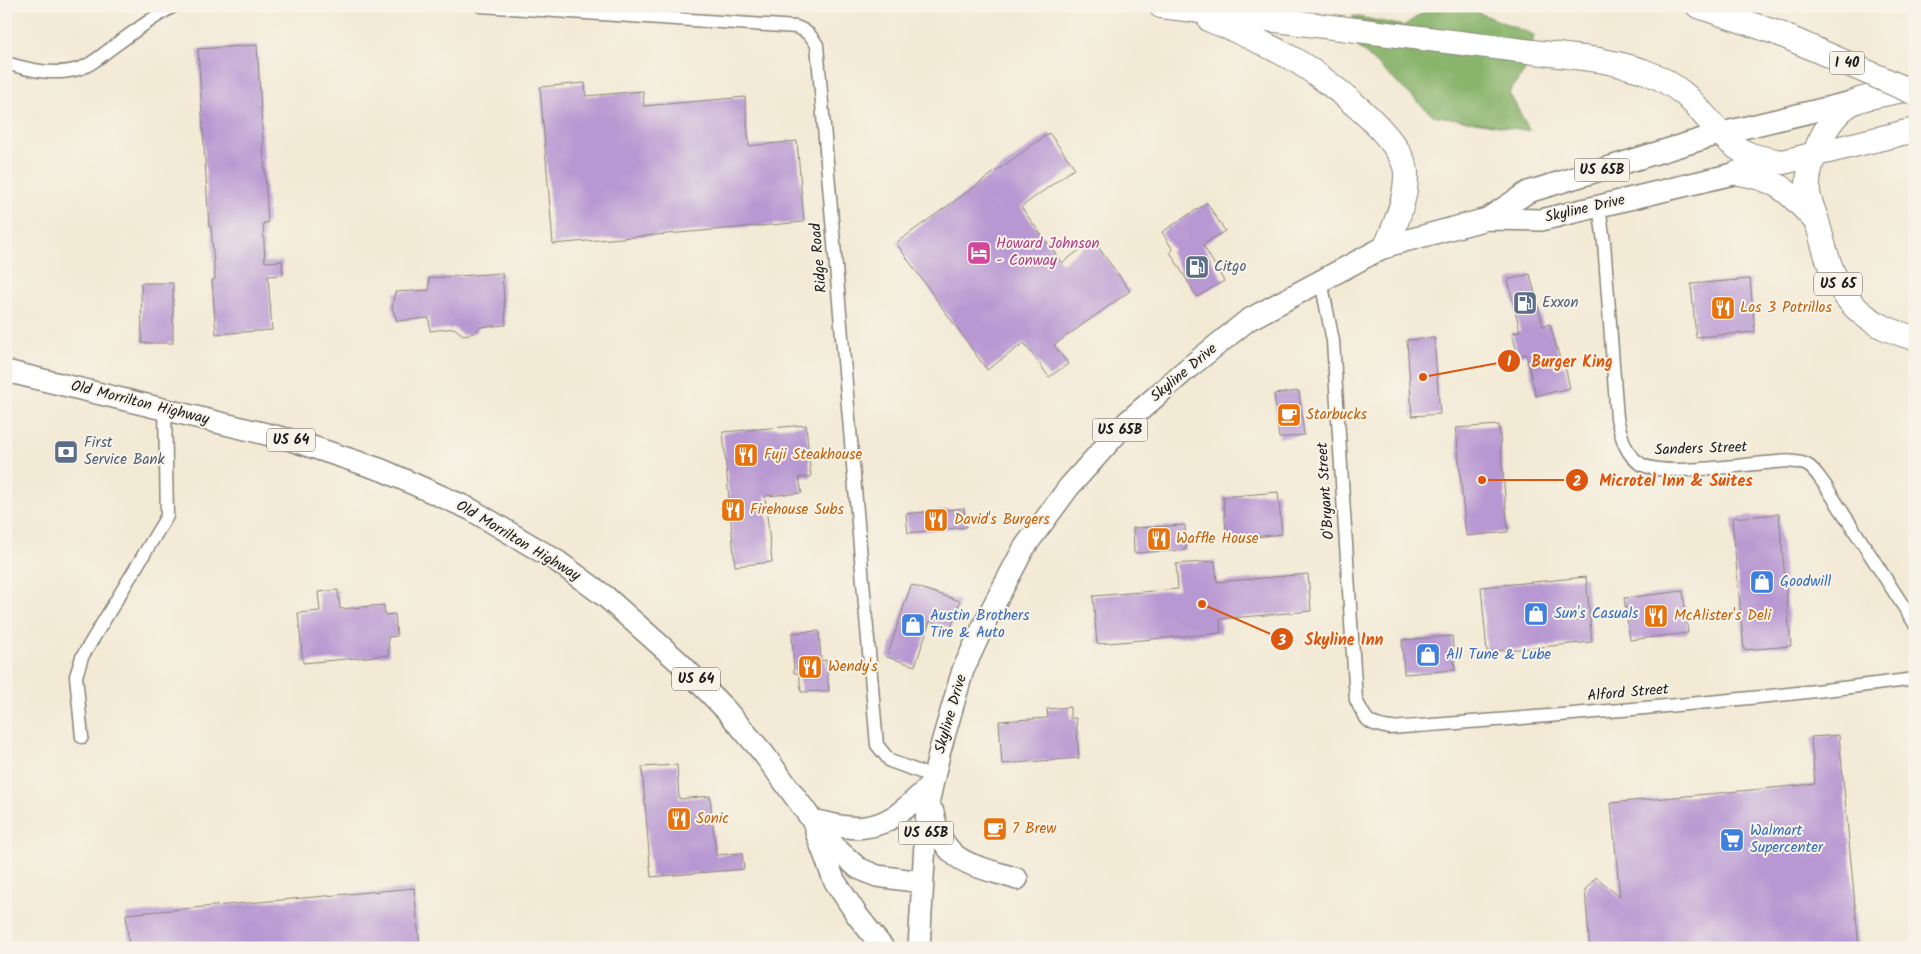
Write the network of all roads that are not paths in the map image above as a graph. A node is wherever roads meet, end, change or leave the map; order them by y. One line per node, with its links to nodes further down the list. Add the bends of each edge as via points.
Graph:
1 (174, 6): 5 (street, via 79,69 41,72)
2 (481, 6): 26 (street, Ridge Road, via 796,27 804,29 814,39 821,85 877,745 890,761)
3 (1698, 6): 7 (highway, I 40, bridge, via 1780,34)
4 (1172, 7): 10 (highway, via 1599,60 1638,68 1684,94); 17 (highway, via 1261,42 1295,60 1376,122 1396,146 1406,173 1401,204)
5 (6, 63)
6 (1915, 88): 8 (highway, Skyline Drive / US 65)
7 (1915, 93)
8 (1852, 102): 10 (main road, Skyline Drive / US 65B); 11 (highway, US 65, via 1828,126)
9 (1915, 130): 11 (highway, Skyline Drive / US 65B)
10 (1722, 133): 12 (highway, via 1745,153); 15 (main road, Skyline Drive / US 65B, via 1528,192)
11 (1815, 155): 12 (highway, Skyline Drive / US 65B); 16 (highway, US 65, via 1808,192)
12 (1783, 162): 13 (main road, Skyline Drive / US 65B)
13 (1738, 172): 14 (main road, Skyline Drive / US 65B); 16 (highway, via 1781,186)
14 (1598, 206): 15 (main road, Skyline Drive / US 65B, via 1541,220); 22 (street, Sanders Street, via 1604,242 1617,418 1622,441 1630,454 1655,470 1786,461 1808,465 1825,485)
15 (1487, 219): 17 (main road, Skyline Drive / US 65B)
16 (1817, 223): 19 (highway, US 65, via 1829,264 1850,301 1880,326)
17 (1386, 246): 18 (main road, Skyline Drive / US 65B)
18 (1321, 281): 24 (street, O'Bryant Street, via 1333,341); 26 (main road, Skyline Drive / US 65B, via 1248,320 1192,365 1127,422 1069,487 1024,548 979,635 963,670)
19 (1915, 338)
20 (6, 371): 21 (main road, Old Morrilton Highway / US 64)
21 (165, 409): 25 (street, via 167,516 82,657 76,676); 27 (main road, Old Morrilton Highway / US 64, via 291,440 382,470 470,509 557,561 606,596 679,662 763,753)
22 (1915, 624)
23 (1915, 679): 24 (street, Alford Street, via 1592,713 1390,728 1373,725)
24 (1356, 700)
25 (82, 738)
26 (933, 781): 27 (main road, via 900,813 883,823 864,828); 28 (main road, via 935,822 946,848 964,862); 29 (main road, Skyline Drive / US 65B, via 927,808)
27 (812, 820): 29 (main road, Old Morrilton Highway / US 64, via 858,868 878,876); 30 (main road, US 64, via 834,880)
28 (1017, 879)
29 (922, 882): 31 (main road, Skyline Drive)
30 (883, 948)
31 (919, 948)

